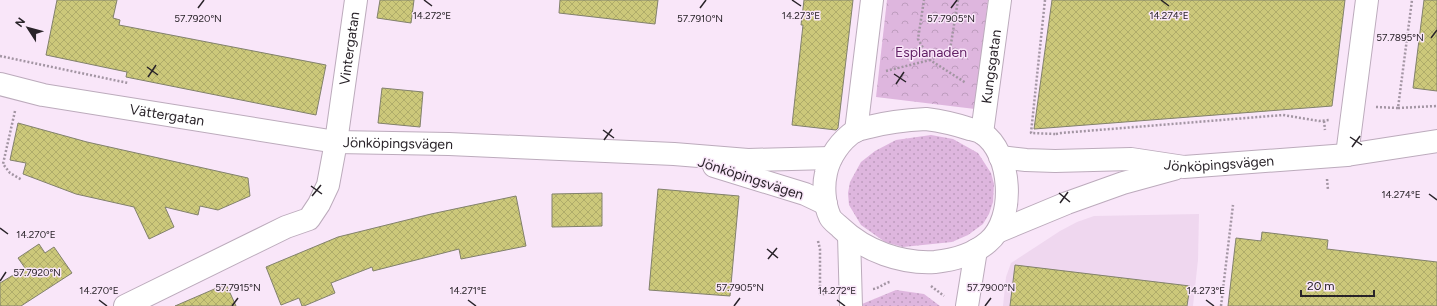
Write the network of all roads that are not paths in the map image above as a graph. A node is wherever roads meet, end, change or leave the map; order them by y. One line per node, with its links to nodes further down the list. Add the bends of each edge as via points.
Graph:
1 (356, 0): 9 (street, Vintergatan)
2 (872, 0): 6 (street)
3 (1000, 0): 7 (street, Kungsgatan)
4 (1367, 0): 11 (street)
5 (10, 87): 9 (street, Vättergatan, via 51,96)
6 (856, 131): 7 (street, via 882,123 926,119 949,122); 13 (street)
7 (982, 133): 12 (street)
8 (1437, 140): 11 (street, Jönköpingsvägen)
9 (336, 142): 10 (street, Jönköpingsvägen, via 449,144); 21 (street, Jönköpingsvägen, via 328,185 309,219 286,227)
10 (674, 154): 13 (street, Jönköpingsvägen, via 748,160); 15 (street, Jönköpingsvägen, via 805,194)
11 (1347, 155): 14 (street, Jönköpingsvägen)
12 (1000, 157): 14 (street, Jönköpingsvägen, via 1055,161 1131,159); 16 (street, via 1007,177 1008,195)
13 (831, 158): 15 (street, via 825,180)
14 (1184, 167): 16 (street, via 1123,183)
15 (826, 204): 17 (street, via 831,218)
16 (997, 232): 18 (street)
17 (849, 236): 18 (street, via 866,247 888,256 912,260 935,262 954,259); 19 (street)
18 (976, 250): 20 (street)
19 (851, 299)
20 (967, 304)
21 (125, 306)

